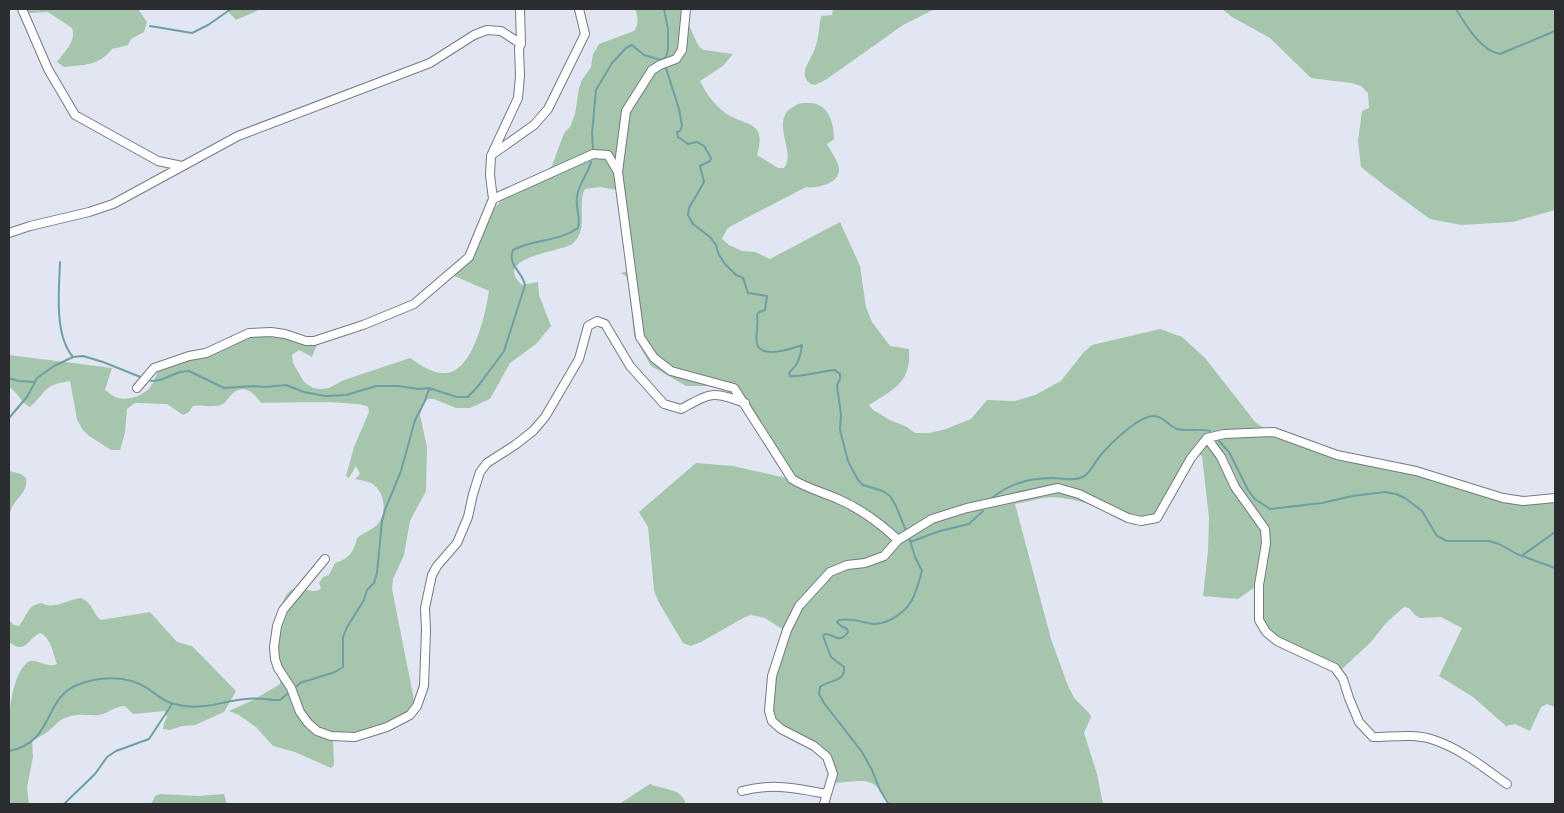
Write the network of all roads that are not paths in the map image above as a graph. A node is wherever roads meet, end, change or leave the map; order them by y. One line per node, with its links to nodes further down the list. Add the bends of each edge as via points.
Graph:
1 (22, 9): 7 (street, via 48,69 75,115 158,161)
2 (520, 9): 5 (street)
3 (579, 9): 6 (street, via 585,34 548,110 534,125)
4 (686, 9): 8 (street, via 682,50 676,59 652,70 626,111)
5 (521, 44): 6 (street, via 518,98); 7 (street, via 501,31 487,30 430,62 238,136)
6 (491, 156): 9 (street)
7 (182, 166): 10 (street, via 113,204)
8 (618, 172): 9 (street, via 608,154 593,154); 12 (street, via 640,337 654,358 671,371 734,388)
9 (493, 199): 11 (street, via 469,257 414,304 314,341 272,332 249,334 206,353 154,368)
10 (9, 233)
11 (136, 388)
12 (745, 403): 15 (street, via 792,479 861,511 880,522); 16 (street, via 724,395 708,395 681,409 664,404 630,366 605,324 597,321 588,326 580,359 545,417 533,431 487,463 480,472 468,517 456,542 432,576 425,608 424,686 418,706 410,715 387,727 356,737 331,736 308,723 275,659 277,626 284,610)
13 (1207, 438): 14 (street, via 1274,432 1337,455 1416,471 1503,498); 15 (street, via 1191,458 1157,518 1141,521 1128,518 1079,494 1058,488 966,508 932,519); 17 (street, via 1265,530 1259,620 1266,632 1277,641 1335,668 1343,678 1359,722 1373,737 1434,739)
14 (1555, 498)
15 (898, 540): 19 (street, via 884,556 830,572 813,589 799,606 787,630 772,676 768,711 772,721 781,730 814,746 827,757 833,774)
16 (325, 559)
17 (1507, 784)
18 (742, 791): 19 (street, via 774,786)
19 (826, 794): 20 (street)
20 (824, 804)

